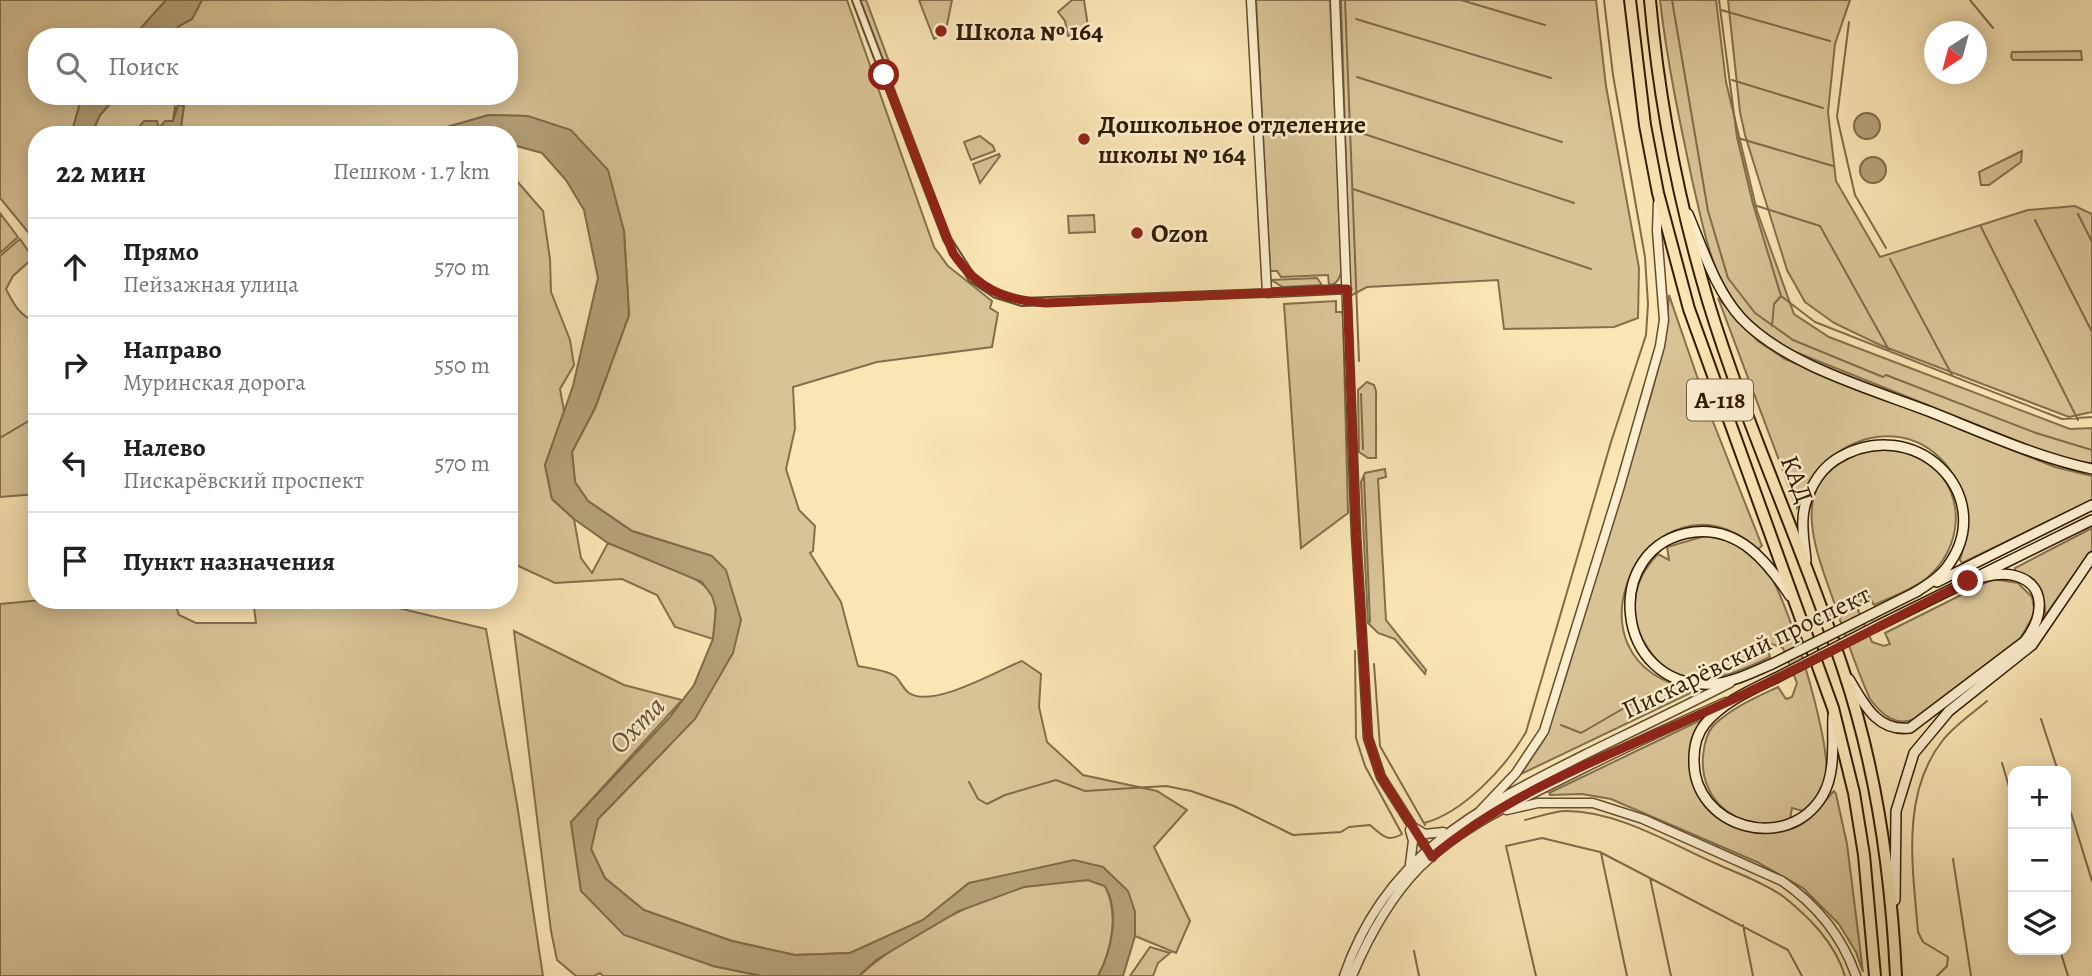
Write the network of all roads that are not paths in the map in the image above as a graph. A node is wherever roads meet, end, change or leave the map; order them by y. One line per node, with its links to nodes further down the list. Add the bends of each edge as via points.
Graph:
1 (856, 0): 9 (street, via 947,239 961,265 984,288 1007,299 1046,303)
2 (1251, 0): 9 (street)
3 (1335, 0): 8 (street)
4 (1630, 0): 6 (highway, КАД / А-118, via 1637,76)
5 (1650, 0): 7 (highway, КАД / А-118, via 1656,72)
6 (1658, 194): 17 (highway, КАД / А-118, via 1689,310); 22 (street, via 1664,320 1620,486 1544,731 1516,773)
7 (1680, 194): 10 (main road, via 1722,290 1761,337 1869,388 2056,461); 14 (highway, КАД / А-118, via 1713,316)
8 (1347, 289): 9 (street); 24 (street, via 1368,738 1381,777)
9 (1267, 293)
10 (2092, 469)
11 (2092, 505): 16 (main road, Пискарёвский проспект)
12 (2092, 520): 15 (main road, Пискарёвский проспект)
13 (2092, 557): 29 (main road, via 2032,645 1949,711 1914,754 1900,791 1894,831)
14 (1806, 567): 16 (main road, via 1803,518 1806,500 1822,471 1867,446 1910,447 1945,472 1959,496 1963,517 1957,551 1947,568); 18 (highway, КАД / А-118)
15 (1968, 581): 18 (main road, via 1998,574 2022,579 2039,594 2039,620 2025,641 1930,715 1910,728 1886,726 1868,709); 20 (main road, Пискарёвский проспект, bridge)
16 (1914, 593): 19 (main road, Пискарёвский проспект, bridge)
17 (1794, 603): 19 (main road, via 1764,561 1730,536 1702,531 1677,536 1646,559 1633,585 1628,611 1636,639 1649,660 1692,682 1713,684); 21 (highway, КАД / А-118)
18 (1844, 671): 29 (highway, КАД / А-118, via 1880,819)
19 (1742, 677): 22 (street, Пискарёвский проспект)
20 (1735, 698): 21 (main road, via 1700,731 1693,771 1705,801 1718,814 1751,828 1770,828 1798,819 1822,796 1832,771); 23 (street, Пискарёвский проспект, via 1648,735)
21 (1833, 708): 33 (highway, КАД / А-118, via 1862,842)
22 (1480, 811): 25 (street, Пискарёвский проспект)
23 (1497, 811): 27 (street, Пискарёвский проспект); 32 (street, via 1538,803 1593,803 1643,819 1759,871 1800,893 1822,915 1847,951)
24 (1408, 822): 25 (street, via 1425,834); 26 (street); 28 (street, via 1413,841)
25 (1450, 830): 26 (street, Пискарёвский проспект)
26 (1426, 849): 27 (street); 28 (street, Пискарёвский проспект)
27 (1432, 857): 31 (street, Пискарёвский проспект, via 1383,915)
28 (1410, 864): 30 (street, Пискарёвский проспект, via 1373,913)
29 (1895, 971)
30 (1344, 976)
31 (1352, 976)
32 (1856, 976)
33 (1875, 976)

